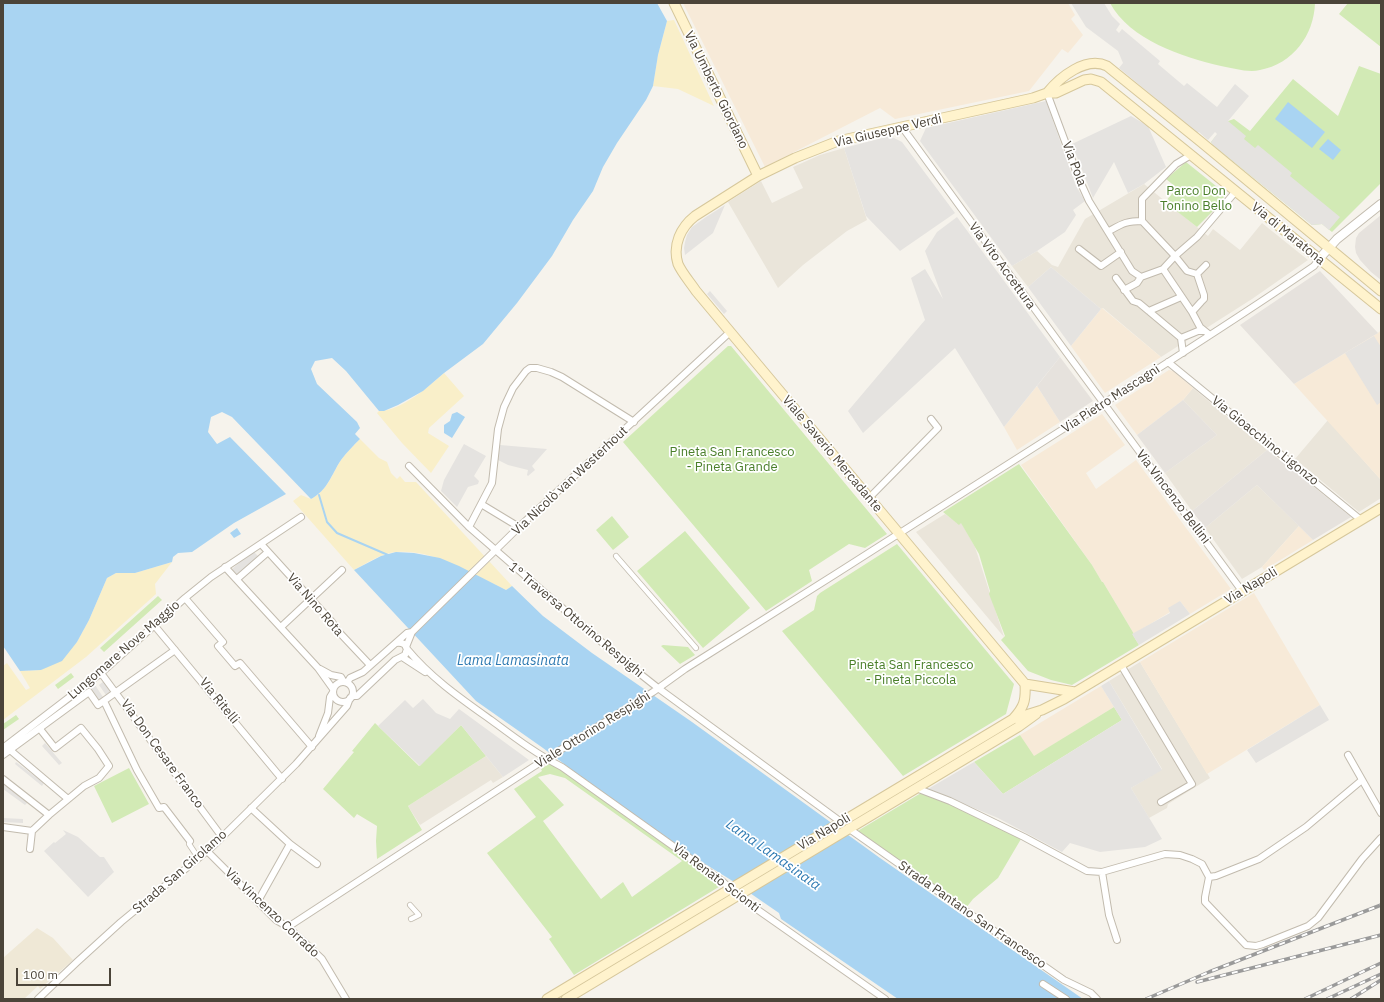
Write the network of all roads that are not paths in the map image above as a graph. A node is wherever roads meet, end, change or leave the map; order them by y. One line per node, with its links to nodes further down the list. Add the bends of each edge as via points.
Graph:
1 (674, 3): 8 (main road, Via Umberto Giordano)
2 (1112, 70): 4 (main road, Via Giuseppe Verdi, via 1102,64 1087,64 1054,85); 6 (main road, Via di Maratona)
3 (1101, 82): 4 (main road, Via Giuseppe Verdi, via 1084,80 1056,93); 7 (main road, Via di Maratona)
4 (1047, 93): 5 (main road, Via Giuseppe Verdi); 13 (street, Via Pola, via 1079,179 1089,201)
5 (902, 127): 8 (main road, Via Giuseppe Verdi, via 838,141); 36 (street, Via Vito Accettura)
6 (1201, 142): 7 (main road); 14 (main road, Via di Maratona)
7 (1191, 155): 9 (main road, Via di Maratona); 12 (street, via 1176,164 1142,199)
8 (758, 176): 11 (main road, Via Giuseppe Verdi)
9 (1236, 191): 17 (street, via 1197,237); 18 (main road, Via di Maratona)
10 (1381, 204): 14 (street, via 1340,236)
11 (695, 216): 31 (main road, Viale Saverio Mercadante, via 686,224 678,239 676,249 679,265 696,291)
12 (1142, 221): 13 (street, via 1124,222); 17 (street)
13 (1109, 231): 16 (street, Via Pola)
14 (1329, 248): 18 (street); 25 (main road, Via di Maratona)
15 (1079, 249): 16 (street, via 1100,266)
16 (1121, 252): 22 (street, Via Pola, via 1132,271)
17 (1176, 256): 20 (street); 21 (street, via 1187,271)
18 (1319, 259): 27 (main road, Via di Maratona); 32 (street, Via Pietro Mascagni, via 1314,266)
19 (1206, 265): 21 (street)
20 (1163, 269): 22 (street); 26 (street)
21 (1197, 274): 29 (street, via 1204,298)
22 (1141, 277): 24 (street, via 1137,283)
23 (1116, 278): 24 (street)
24 (1124, 290): 28 (street, via 1133,301)
25 (1381, 291)
26 (1181, 297): 28 (street); 29 (street)
27 (1381, 309)
28 (1149, 311): 33 (street)
29 (1192, 312): 30 (street)
30 (1203, 331): 32 (street); 33 (street)
31 (730, 332): 38 (street, Via Nicolò van Westerhout); 40 (main road, Viale Saverio Mercadante)
32 (1210, 335): 34 (street, Via Pietro Mascagni)
33 (1182, 338): 34 (street)
34 (1183, 353): 35 (street, Via Pietro Mascagni)
35 (1168, 362): 36 (street, Via Pietro Mascagni); 44 (street, Via Gioacchino Ligonzo)
36 (1104, 403): 47 (street, Via Pietro Mascagni); 55 (street, Via Vincenzo Bellini)
37 (931, 419): 40 (street, via 938,428)
38 (634, 422): 41 (street, via 562,377 530,368 513,388 504,407 498,429 492,483); 46 (street, Via Nicolò van Westerhout)
39 (409, 466): 45 (street, 1° Traversa Ottorino Respighi)
40 (869, 498): 47 (main road, Viale Saverio Mercadante)
41 (481, 504): 45 (street); 46 (street)
42 (1381, 508): 44 (main road, Via Napoli)
43 (301, 517): 48 (street, Lungomare Nove Maggio)
44 (1361, 520): 55 (main road, Via Napoli)
45 (469, 527): 50 (street, 1° Traversa Ottorino Respighi)
46 (519, 527): 50 (street, Via Nicolò van Westerhout)
47 (899, 534): 72 (main road, Viale Saverio Mercadante); 74 (street, Viale Ottorino Respighi)
48 (261, 544): 49 (street, Via Nino Rota); 52 (street, Lungomare Nove Maggio)
49 (268, 552): 54 (street); 57 (street, Via Nino Rota)
50 (494, 552): 60 (street, Via Nicolò van Westerhout); 74 (street, 1° Traversa Ottorino Respighi)
51 (616, 556): 63 (street)
52 (226, 567): 54 (street); 56 (street, Lungomare Nove Maggio)
53 (342, 570): 57 (street)
54 (237, 579): 59 (street)
55 (1242, 591): 66 (main road, Via Napoli)
56 (185, 598): 58 (street, Lungomare Nove Maggio); 83 (street, via 223,642 218,646 235,666 240,663)
57 (311, 599): 59 (street); 67 (street, Via Nino Rota)
58 (154, 624): 64 (street, Via Ritelli); 69 (street, Lungomare Nove Maggio)
59 (282, 628): 68 (street)
60 (412, 632): 61 (street, Via Nicolò van Westerhout, via 407,633); 62 (street, Via Nicolò van Westerhout)
61 (395, 644): 62 (street, via 401,643); 65 (street, via 393,654); 67 (street, Via Nicolò van Westerhout)
62 (407, 648): 65 (street, Via Nicolò van Westerhout, via 405,655); 70 (street)
63 (696, 648)
64 (175, 650): 75 (street); 90 (street, Via Ritelli)
65 (400, 657): 70 (street); 77 (street, Via Nicolò van Westerhout, via 357,696)
66 (1121, 665): 76 (main road, Via Napoli); 94 (street, via 1192,784)
67 (370, 666): 71 (street, Via Nicolò van Westerhout)
68 (318, 668): 71 (street, via 341,677); 73 (street)
69 (101, 673): 75 (street, Via Don Cesare Franco); 84 (street, Lungomare Nove Maggio)
70 (429, 673): 88 (street, Via Renato Scionti)
71 (346, 683): 73 (street, Via Nicolò van Westerhout, via 339,683); 77 (street, via 351,687)
72 (1025, 684): 76 (main road); 80 (main road, via 1024,704)
73 (333, 690): 77 (street, via 335,698 339,701); 82 (street, via 328,714)
74 (656, 690): 88 (street, Viale Ottorino Respighi); 98 (street)
75 (116, 692): 78 (street); 102 (street, Via Don Cesare Franco)
76 (1075, 692): 79 (main road, Via Napoli)
77 (351, 697): 82 (street, Strada San Girolamo, via 347,706)
78 (104, 701): 81 (street, via 98,705 89,692); 104 (street, via 159,808 164,807)
79 (1042, 710): 80 (main road, Via Napoli); 92 (main road, Via Napoli)
80 (1013, 719): 98 (main road, Via Napoli)
81 (40, 729): 85 (street); 93 (street, via 55,748 81,728 109,766 98,778)
82 (318, 740): 83 (street, Strada San Girolamo)
83 (312, 747): 90 (street, Strada San Girolamo)
84 (3, 748)
85 (10, 750): 87 (street); 93 (street)
86 (1348, 755): 91 (street)
87 (3, 756)
88 (548, 758): 112 (street, Via Renato Scionti); 117 (street, Viale Ottorino Respighi)
89 (3, 779): 97 (street)
90 (282, 779): 95 (street, Strada San Girolamo)
91 (1362, 780): 96 (street); 111 (street, via 1306,827 1260,860)
92 (916, 788): 100 (main road, Via Napoli); 110 (street, via 1024,836 1087,871)
93 (68, 799): 97 (street)
94 (1161, 802)
95 (251, 808): 102 (street, Strada San Girolamo); 105 (street)
96 (1381, 813)
97 (49, 815): 101 (street)
98 (841, 822): 112 (main road, Via Napoli)
99 (3, 827): 101 (street)
100 (848, 828): 113 (main road, Via Napoli); 126 (street, Strada Pantano San Francesco, via 1064,980 1091,992)
101 (32, 831): 106 (street)
102 (222, 837): 107 (street, Strada San Girolamo)
103 (1381, 838): 111 (street, via 1318,918 1308,926 1256,946 1246,945 1205,902)
104 (190, 841): 108 (street, via 189,844)
105 (290, 844): 109 (street); 114 (street)
106 (30, 848)
107 (207, 851): 114 (street, Via Vincenzo Corrado); 120 (street, Strada San Girolamo, via 121,922)
108 (196, 853)
109 (317, 864)
110 (1102, 872): 111 (street, via 1165,854 1192,858 1202,864); 118 (street, via 1109,915)
111 (1209, 877)
112 (732, 888): 113 (street, Via Renato Scionti); 122 (main road, Via Napoli)
113 (740, 894): 123 (main road, Via Napoli); 124 (street, Via Renato Scionti)
114 (258, 901): 117 (street, Via Vincenzo Corrado, via 276,920)
115 (410, 905): 116 (street, via 419,916)
116 (412, 919)
117 (288, 927): 121 (street, Via Vincenzo Corrado, via 322,959)
118 (1117, 940)
119 (1043, 984): 125 (street, Strada Pantano San Francesco)
120 (38, 999)
121 (346, 999)
122 (548, 999)
123 (566, 999)
124 (886, 999)
125 (1066, 999)
126 (1097, 999)

